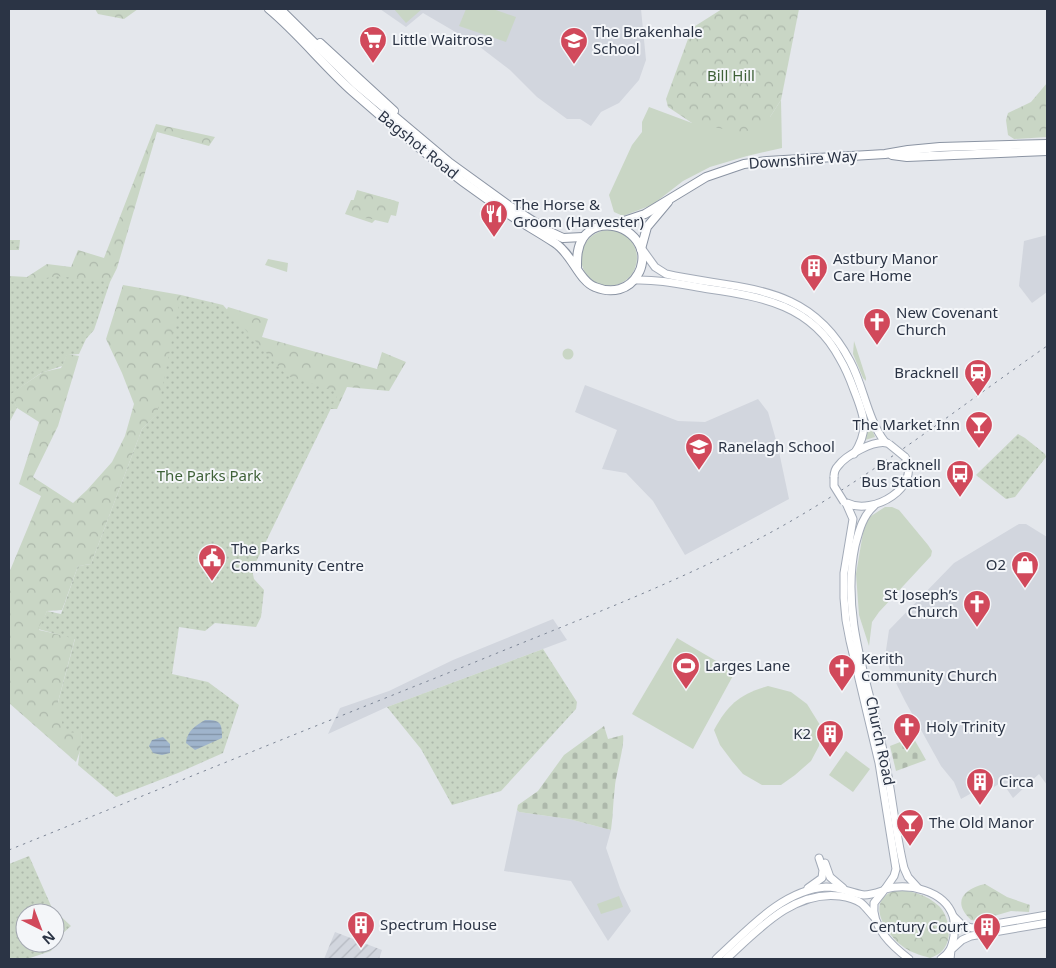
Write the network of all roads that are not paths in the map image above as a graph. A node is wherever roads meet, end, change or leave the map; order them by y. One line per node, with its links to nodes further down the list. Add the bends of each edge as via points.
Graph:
1 (269, 9): 10 (highway, Bagshot Road, via 337,77 405,136 485,198 557,244)
2 (280, 9): 8 (highway, Bagshot Road, via 386,103 425,143 484,188 550,232 563,238)
3 (1047, 144): 5 (highway, Downshire Way, via 940,147)
4 (1047, 151): 5 (highway, Downshire Way, via 907,157)
5 (885, 154): 6 (highway, Downshire Way, via 744,164 706,177)
6 (670, 199): 7 (highway, Downshire Way, via 641,216); 9 (highway, Downshire Way, via 647,227)
7 (612, 225): 8 (highway); 9 (highway, via 628,232)
8 (583, 237): 10 (highway, via 577,252)
9 (642, 249): 11 (highway, via 641,266); 12 (main road, via 655,267 666,274 767,292 789,300 813,315 829,330 849,358 876,429)
10 (577, 268): 11 (highway, via 590,284 600,289 622,290)
11 (634, 280): 13 (main road, via 654,280 759,297 785,306 809,320 840,358 860,405 864,432)
12 (887, 443): 13 (main road, via 870,444); 15 (main road, bridge, via 905,456 908,469 894,496)
13 (854, 454): 14 (main road, bridge, via 838,465 834,477 834,486)
14 (845, 502): 15 (main road, via 856,507); 16 (main road, Church Road, via 853,523 844,573 846,620)
15 (874, 506): 16 (main road, Church Road, via 863,520 858,535 851,593 856,637 884,754)
16 (888, 794): 17 (main road, Church Road)
17 (892, 824): 19 (main road, Church Road, via 904,868); 20 (main road, Church Road, via 896,872)
18 (844, 888): 20 (main road, via 864,895); 21 (main road, via 820,888); 21 (main road, via 830,877 819,858 822,878)
19 (918, 888): 20 (main road); 23 (main road, via 940,900)
20 (884, 889): 24 (main road, Church Road, via 874,902)
21 (802, 893): 27 (main road, via 771,910)
22 (1047, 915): 23 (main road, via 972,928 962,925)
23 (953, 916): 26 (main road)
24 (875, 918): 28 (main road, via 861,903 849,898 826,895 806,900 779,913); 29 (main road, via 890,942)
25 (1047, 923): 26 (main road, via 976,935 962,940)
26 (951, 950): 30 (main road); 31 (main road)
27 (716, 959)
28 (726, 959)
29 (909, 959)
30 (941, 959)
31 (950, 959)

